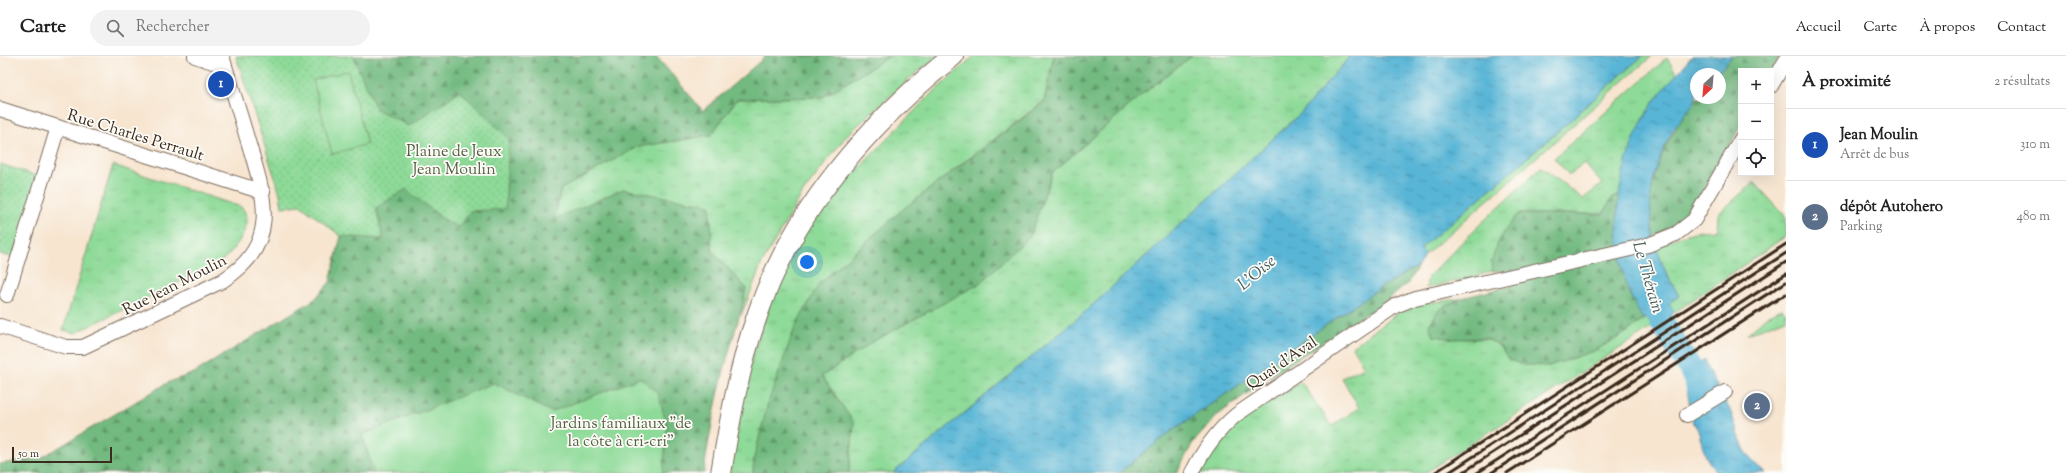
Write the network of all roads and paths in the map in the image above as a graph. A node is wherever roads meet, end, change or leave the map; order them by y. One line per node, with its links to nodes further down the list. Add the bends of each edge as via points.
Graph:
1 (195, 56): 4 (street)
2 (953, 56): 14 (main road, via 886,115 853,150 824,186 789,243 769,285 747,348 733,404)
3 (1786, 60): 5 (street)
4 (224, 61): 9 (street, Rue Jean Moulin)
5 (1774, 81)
6 (0, 109): 7 (street, Rue Charles Perrault)
7 (58, 127): 9 (street, Rue Charles Perrault); 10 (street)
8 (1740, 140): 15 (street, Quai d'Aval, via 1694,220 1683,230 1657,242 1408,300 1388,310 1236,415 1215,434)
9 (263, 192): 11 (street, Rue Jean Moulin, via 264,220 256,245 242,268 222,281 83,347 66,347)
10 (7, 295)
11 (0, 326)
12 (1725, 392): 13 (street)
13 (1687, 414)
14 (721, 473)
15 (1192, 473)

